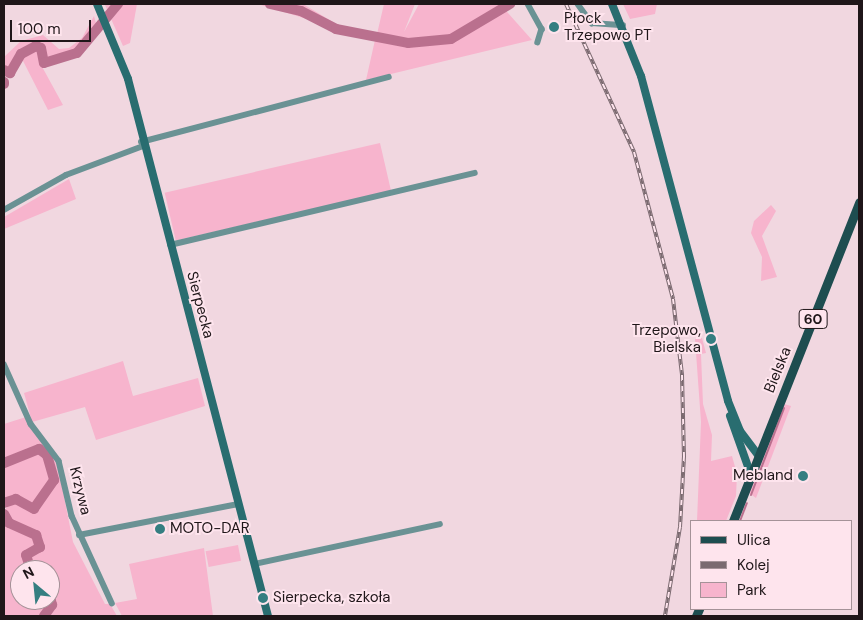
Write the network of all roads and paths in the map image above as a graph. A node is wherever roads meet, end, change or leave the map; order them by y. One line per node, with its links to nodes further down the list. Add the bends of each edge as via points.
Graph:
1 (528, 4): 6 (street, via 542,29)
2 (578, 4): 5 (street, via 592,23)
3 (612, 4): 5 (street)
4 (98, 5): 8 (street, Sierpecka, via 128,79)
5 (623, 25): 14 (street, via 641,76)
6 (538, 42)
7 (389, 77): 8 (street)
8 (142, 144): 11 (street, via 66,175); 12 (street, Sierpecka)
9 (475, 173): 12 (street)
10 (859, 202): 15 (main road, Bielska / 60)
11 (4, 210)
12 (170, 245): 20 (street, Sierpecka)
13 (4, 364): 23 (street, Krzywa, via 31,424 59,461)
14 (728, 401): 16 (street); 17 (street, via 735,434)
15 (767, 436): 16 (street); 18 (main road, Bielska / 60)
16 (749, 441): 18 (street)
17 (747, 455): 18 (street); 19 (street)
18 (758, 457): 19 (main road, Bielska / 60)
19 (751, 476): 21 (main road, Bielska / 60)
20 (238, 504): 23 (street); 24 (street, Sierpecka)
21 (733, 520)
22 (440, 524): 24 (street)
23 (79, 535): 25 (street, Krzywa)
24 (254, 564): 26 (street, Sierpecka)
25 (112, 603)
26 (268, 616)

